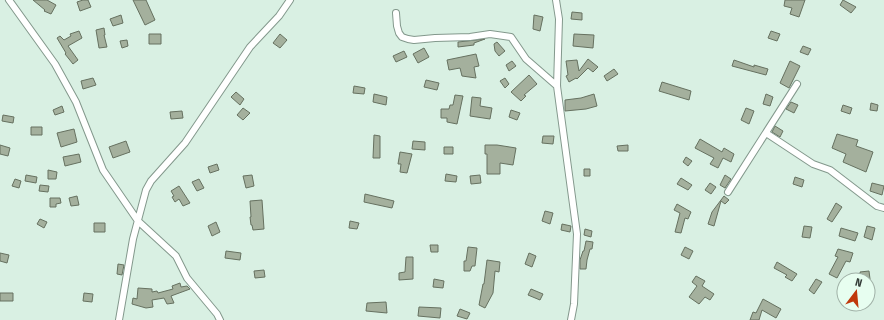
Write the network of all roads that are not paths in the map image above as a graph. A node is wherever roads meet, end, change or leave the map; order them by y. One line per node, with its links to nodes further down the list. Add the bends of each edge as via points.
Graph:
1 (9, 0): 10 (street, via 54,64 76,102 103,170)
2 (290, 0): 10 (street, via 250,47 185,143 151,181)
3 (556, 0): 6 (street, via 559,19)
4 (396, 13): 6 (street, via 399,33 408,39 490,34 511,37 526,59)
5 (797, 84): 7 (street)
6 (557, 86): 13 (street, via 577,234)
7 (766, 133): 8 (street); 9 (street, via 813,164 830,170 877,206)
8 (728, 192)
9 (884, 208)
10 (138, 221): 11 (street); 12 (street, via 176,256 187,278)
11 (119, 320)
12 (220, 320)
13 (571, 320)

